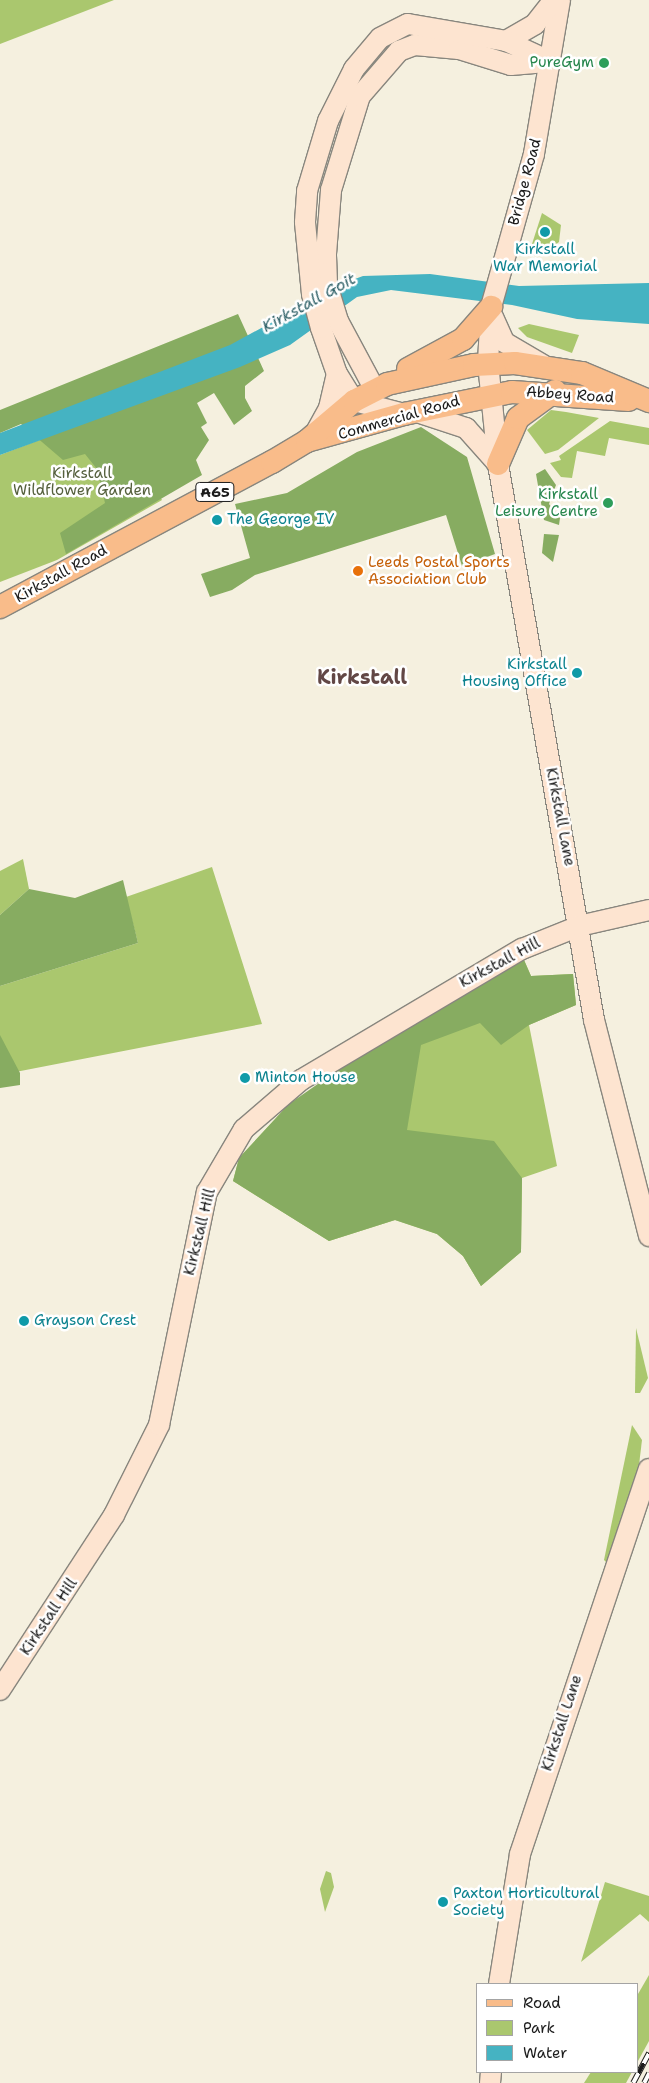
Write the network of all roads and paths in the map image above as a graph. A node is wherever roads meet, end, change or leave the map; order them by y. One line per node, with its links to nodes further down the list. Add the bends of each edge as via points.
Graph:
1 (554, 0): 3 (street, via 535,24)
2 (560, 0): 4 (street, Bridge Road)
3 (506, 40): 4 (street); 5 (street, via 408,24 380,38)
4 (551, 62): 6 (street, via 511,65 458,49 415,45 399,51); 8 (street, Bridge Road, via 534,154)
5 (354, 69): 6 (street); 7 (street, via 328,121 307,191 305,222)
6 (369, 83): 7 (street, via 360,96 331,190)
7 (320, 289): 9 (street)
8 (491, 307): 10 (street, Bridge Road); 11 (street, via 504,342); 13 (main road, via 463,339)
9 (329, 325): 12 (street); 13 (street)
10 (483, 364): 11 (main road, Abbey Road / A65); 13 (main road, Commercial Road / A65); 15 (street, Bridge Road)
11 (543, 365): 16 (main road, Abbey Road / A65, via 582,373)
12 (337, 374): 13 (street); 19 (street, via 329,408)
13 (373, 391): 17 (street); 18 (street, via 356,426); 19 (main road, Commercial Road / A65)
14 (554, 391): 15 (main road, Abbey Road / A65); 16 (main road, Abbey Road / A65); 20 (main road, via 518,418)
15 (492, 394): 17 (main road, Commercial Road / A65); 20 (street, Kirkstall Lane)
16 (649, 402)
17 (409, 413): 18 (main road, Commercial Road / A65); 20 (street, via 466,428)
18 (338, 436): 19 (main road, Commercial Road / A65)
19 (312, 437): 21 (main road, Commercial Road / A65)
20 (498, 464): 24 (street, Kirkstall Lane)
21 (122, 540): 22 (main road, Kirkstall Road / A65)
22 (0, 607)
23 (649, 910): 24 (street, Kirkstall Hill)
24 (579, 926): 25 (street, Kirkstall Lane, via 594,1020); 27 (street, Kirkstall Hill, via 522,949 309,1074 244,1129 207,1192 159,1424 114,1515)
25 (649, 1236)
26 (649, 1469): 28 (street, Kirkstall Lane, via 520,1854)
27 (0, 1690)
28 (499, 1983)

